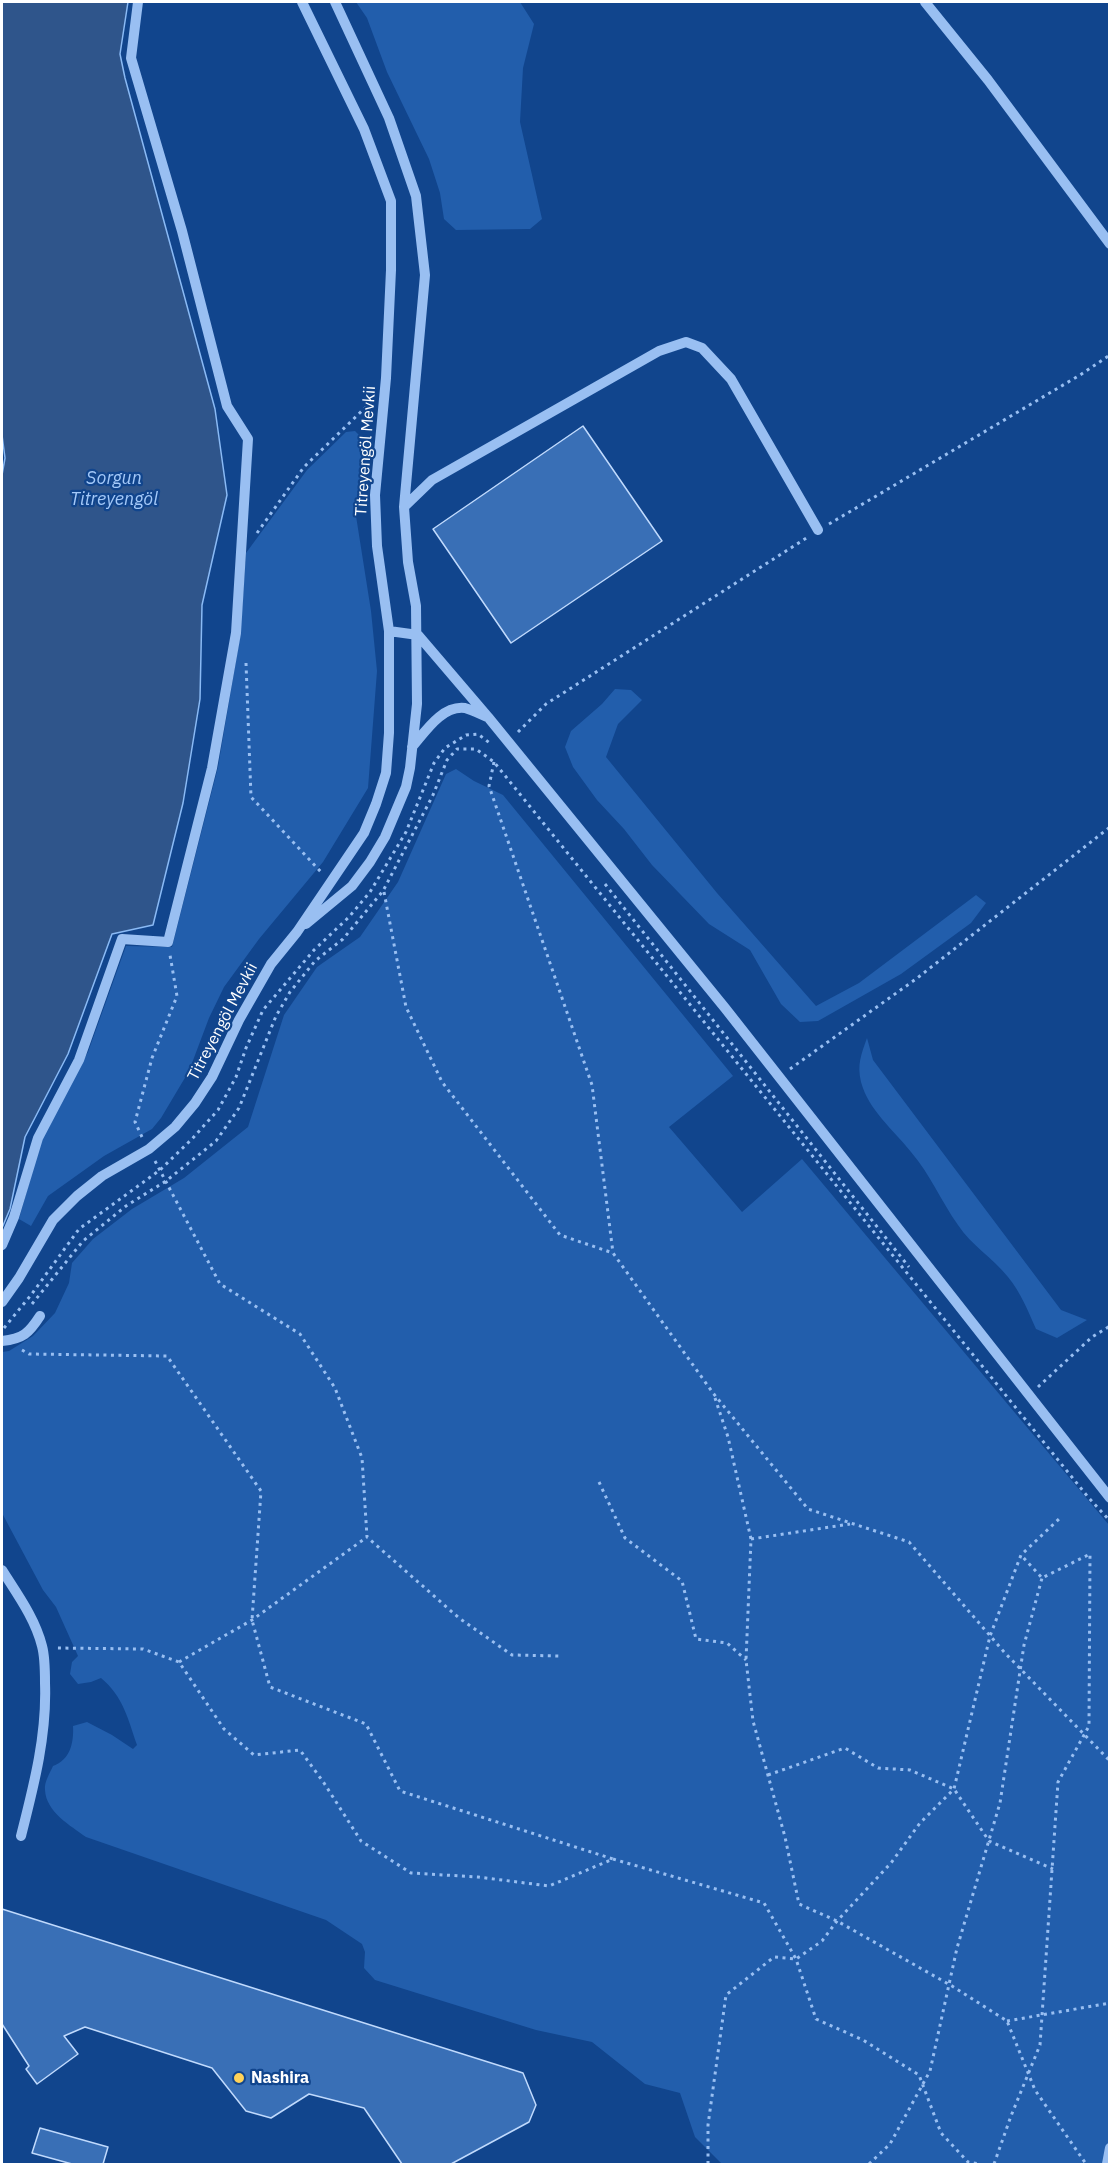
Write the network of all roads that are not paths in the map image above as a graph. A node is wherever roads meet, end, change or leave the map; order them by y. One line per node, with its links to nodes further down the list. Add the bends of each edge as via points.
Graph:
1 (138, 2): 13 (street, via 131,58 182,231 227,405 248,439 236,633 212,768 168,942 123,939 79,1060 38,1138)
2 (302, 2): 8 (street, Titreyengöl Mevkii, via 364,129 391,201 386,378 375,495 377,546)
3 (335, 2): 6 (street, Titreyengöl Mevkii, via 389,118 416,196 425,276)
4 (925, 2): 5 (street)
5 (1110, 244)
6 (404, 507): 7 (street, via 432,480 658,351 686,342 702,348 731,379); 9 (street, Titreyengöl Mevkii)
7 (818, 530)
8 (389, 631): 9 (street); 12 (street, Titreyengöl Mevkii, via 386,773 364,833)
9 (418, 635): 10 (street); 11 (street, Titreyengöl Mevkii)
10 (488, 717): 11 (street, via 463,708 448,711); 17 (street, via 779,1077)
11 (412, 747): 12 (street, Titreyengöl Mevkii, via 400,804 370,862 352,886)
12 (297, 932): 14 (street, Titreyengöl Mevkii, via 254,992 213,1077 195,1103 148,1149 102,1176 53,1220)
13 (2, 1245)
14 (2, 1302)
15 (40, 1316): 16 (street, via 32,1329 18,1339)
16 (2, 1341)
17 (1110, 1498)
18 (2, 1570): 19 (street, via 32,1620 43,1648 46,1710)
19 (21, 1836)
20 (1110, 2148): 21 (street)
21 (1107, 2164)

